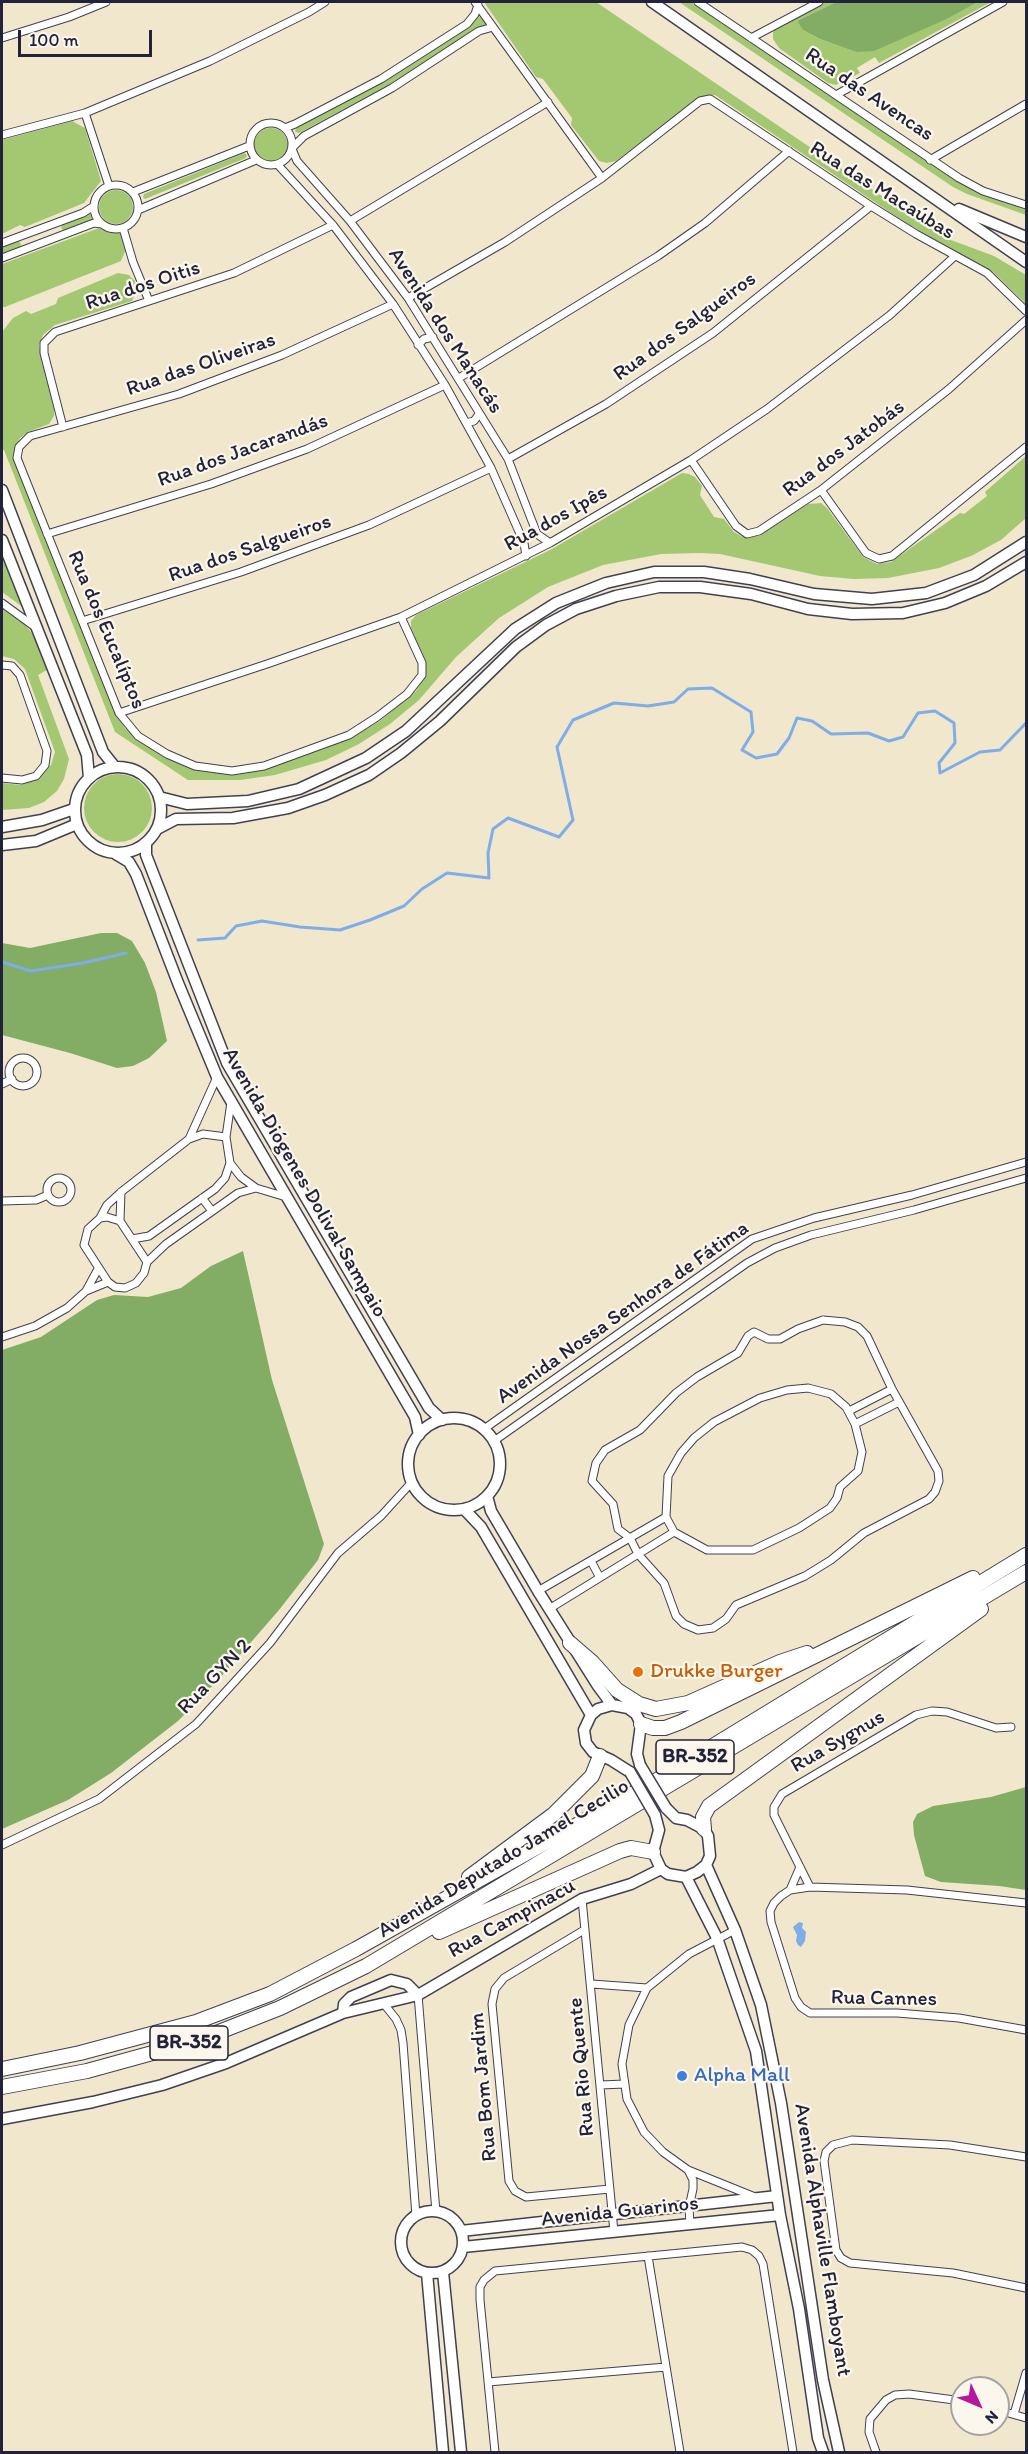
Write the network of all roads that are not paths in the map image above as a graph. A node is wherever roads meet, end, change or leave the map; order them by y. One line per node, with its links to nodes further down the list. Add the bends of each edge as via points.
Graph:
1 (106, 2): 9 (street)
2 (325, 2): 14 (street, via 210,61)
3 (652, 2): 24 (street)
4 (698, 2): 10 (street, Rua das Avencas)
5 (819, 2): 10 (street)
6 (1003, 2): 11 (street)
7 (476, 3): 8 (street); 15 (street, via 475,14 467,24 391,73)
8 (493, 27): 12 (street); 18 (street, via 479,31 392,88 304,136)
9 (2, 38)
10 (752, 38): 11 (street, Rua das Avencas)
11 (836, 95): 21 (street, Rua das Avencas)
12 (548, 102): 23 (street); 31 (street)
13 (1026, 104): 21 (street)
14 (85, 113): 16 (street); 25 (street)
15 (285, 128): 17 (street, via 272,123 258,127); 18 (street)
16 (2, 135)
17 (249, 146): 20 (street); 26 (street)
18 (292, 148): 22 (street); 31 (street, Avenida dos Manacás, via 297,161)
19 (789, 151): 23 (street, Rua das Macaúbas, via 710,99 700,101); 29 (street, Rua das Macaúbas); 54 (street, via 705,223 658,256)
20 (256, 160): 22 (street); 30 (street)
21 (930, 160): 27 (street, Rua das Avencas, via 983,191)
22 (278, 165): 34 (street, Avenida dos Manacás)
23 (602, 178): 47 (street, via 505,242)
24 (910, 180): 38 (street, via 963,211); 42 (street)
25 (109, 186): 26 (street, via 122,185); 28 (street, via 99,194)
26 (133, 192): 30 (street)
27 (1026, 205)
28 (94, 206): 32 (street); 33 (street)
29 (871, 206): 43 (street, Rua das Macaúbas); 61 (street, Rua dos Salgueiros, via 713,333 606,404)
30 (138, 210): 35 (street, via 133,221)
31 (350, 221): 41 (street, Avenida dos Manacás)
32 (56, 222): 36 (street); 37 (street)
33 (102, 224): 35 (street); 37 (street)
34 (333, 225): 46 (street, Avenida dos Manacás); 48 (street, Rua dos Oitis, via 234,273)
35 (123, 228): 48 (street)
36 (21, 235): 39 (street); 40 (street)
37 (60, 235): 40 (street)
38 (1026, 236): 42 (street, via 1016,241)
39 (2, 243)
40 (25, 249): 44 (street)
41 (375, 255): 46 (street, via 371,262); 47 (street, Avenida dos Manacás)
42 (1017, 255): 45 (street)
43 (955, 256): 50 (street, Rua das Macaúbas, via 987,273); 62 (street, Rua dos Ipês, via 890,315)
44 (2, 258)
45 (1026, 262)
46 (362, 263): 49 (street, Avenida dos Manacás)
47 (408, 298): 52 (street, Avenida dos Manacás)
48 (149, 301): 58 (street, Rua dos Oitis, via 55,332 44,343)
49 (393, 304): 53 (street, Avenida dos Manacás); 58 (street, Rua das Oliveiras, via 282,355 178,394)
50 (1026, 311)
51 (1026, 320): 65 (street, Rua dos Jatobás, via 949,389)
52 (433, 337): 53 (street); 54 (street, Avenida dos Manacás)
53 (418, 345): 55 (street, Avenida dos Manacás)
54 (459, 378): 56 (street, Avenida dos Manacás)
55 (445, 385): 57 (street, Avenida dos Manacás); 66 (street, Rua dos Jacarandás, via 307,449 211,484)
56 (479, 414): 57 (street); 61 (street, Avenida dos Manacás)
57 (466, 423): 63 (street, Avenida dos Manacás)
58 (63, 427): 59 (street, Rua das Oliveiras, via 30,436)
59 (19, 447): 66 (street, Rua dos Eucalíptos, via 17,458)
60 (1026, 447): 65 (street, via 892,556 879,559 866,553)
61 (508, 459): 69 (street, Avenida dos Manacás, via 537,534)
62 (691, 460): 65 (street, Rua dos Jatobás, via 735,526 747,534 759,531); 69 (street, Rua dos Ipês)
63 (491, 468): 70 (street, Avenida dos Manacás); 74 (street, Rua dos Salgueiros, via 369,525 241,572)
64 (2, 490): 78 (street, via 103,752)
65 (821, 490)
66 (47, 534): 74 (street, Rua dos Eucalíptos)
67 (2, 540): 75 (street)
68 (1026, 542): 81 (street, via 974,575 926,592 872,599 814,594 704,572 654,572 606,583 556,603 515,629 406,730 366,758 299,789 248,801 187,804)
69 (550, 543): 70 (street, Rua dos Ipês)
70 (526, 556): 73 (street, Rua dos Ipês)
71 (1026, 561): 85 (street, via 986,586 945,603 903,613 852,614 808,609 751,594 700,587 659,587 616,596 576,609 538,631 440,721 369,775 288,808 233,818 176,819)
72 (2, 603): 75 (street)
73 (401, 617): 77 (street, Rua dos Ipês); 77 (street, Rua dos Eucalíptos, via 422,663 422,675 407,694 349,735 264,766 232,771 195,766 138,736)
74 (82, 621): 77 (street, Rua dos Eucalíptos)
75 (35, 627): 80 (street, via 87,755)
76 (2, 665): 79 (street, via 12,666 20,675 47,750 45,765 36,776 22,780)
77 (119, 713)
78 (115, 767): 80 (street); 81 (street, via 140,772 150,780)
79 (2, 778)
80 (89, 778): 82 (street, via 81,786)
81 (159, 797): 85 (street)
82 (75, 809): 83 (street); 84 (street)
83 (77, 825): 87 (street, via 36,841); 88 (street, via 91,844)
84 (2, 827)
85 (157, 829): 86 (street)
86 (146, 843): 88 (street); 118 (street, Avenida Diógenes Dolival Sampaio, via 146,855 227,1063 429,1408)
87 (2, 845)
88 (114, 853): 89 (street, Avenida Diógenes Dolival Sampaio, via 129,862 136,874)
89 (217, 1077): 92 (street, Avenida Diógenes Dolival Sampaio); 94 (street)
90 (12, 1079): 90 (street, via 18,1085 27,1085 35,1080 36,1067 30,1060 17,1060 11,1066); 91 (street)
91 (2, 1084)
92 (231, 1102): 93 (street); 101 (street, Avenida Diógenes Dolival Sampaio)
93 (226, 1137): 94 (street, via 203,1134); 96 (street)
94 (189, 1139): 99 (street)
95 (1026, 1162): 112 (street, Avenida Nossa Senhora de Fátima, via 814,1218 752,1239)
96 (230, 1163): 98 (street); 102 (street, via 225,1178)
97 (1026, 1178): 113 (street, via 775,1248 747,1263)
98 (256, 1188): 101 (street); 104 (street, via 238,1193)
99 (121, 1192): 105 (street); 106 (street)
100 (48, 1195): 103 (street, via 36,1200)
101 (286, 1197): 121 (street, Avenida Diógenes Dolival Sampaio, via 415,1417)
102 (202, 1198): 104 (street); 107 (street, via 149,1236)
103 (2, 1201)
104 (213, 1211): 108 (street)
105 (100, 1218): 106 (street); 109 (street, via 88,1229 84,1245)
106 (120, 1221): 107 (street)
107 (132, 1239): 108 (street)
108 (147, 1262): 110 (street, via 136,1283 125,1288)
109 (98, 1269): 110 (street); 111 (street)
110 (108, 1282): 111 (street)
111 (86, 1291): 114 (street, via 67,1308 35,1326)
112 (651, 1311): 113 (street); 120 (street, Avenida Nossa Senhora de Fátima)
113 (661, 1324): 122 (street)
114 (2, 1337)
115 (892, 1389): 116 (street); 117 (street); 128 (street, via 867,1336 858,1327 823,1320 780,1339 768,1339 754,1332 738,1353 697,1377 640,1430 605,1450 596,1463 592,1481 613,1504 618,1529)
116 (899, 1402): 119 (street); 129 (street, via 938,1471 935,1492 929,1499 864,1533 805,1576 736,1605 719,1624 698,1630 676,1616 664,1584)
117 (849, 1412): 119 (street); 126 (street, via 831,1394 808,1388 760,1398 714,1422 681,1453 668,1476)
118 (442, 1420): 120 (street, via 457,1418); 121 (street)
119 (855, 1424): 127 (street, via 862,1452 858,1471 840,1487 830,1508 799,1528 753,1550 731,1551 707,1550)
120 (484, 1429): 122 (street)
121 (419, 1435): 123 (street, via 409,1458)
122 (494, 1441): 124 (street, via 500,1469)
123 (412, 1482): 125 (street, via 420,1496 433,1505 448,1510); 144 (street, Rua GYN 2, via 381,1516 338,1553 270,1643 196,1724 99,1799)
124 (487, 1496): 125 (street); 134 (street, via 491,1511)
125 (464, 1509): 139 (street, via 481,1527)
126 (666, 1517): 127 (street); 128 (street)
127 (674, 1532): 129 (street)
128 (630, 1538): 129 (street); 131 (street)
129 (638, 1554): 133 (street)
130 (1026, 1554): 137 (highway); 157 (highway, Avenida Deputado Jamel Cecilio / BR-352, via 657,1780)
131 (591, 1561): 133 (street); 134 (street)
132 (1026, 1574): 143 (highway, via 709,1806 703,1817); 158 (highway, Avenida Deputado Jamel Cecilio / BR-352)
133 (599, 1576): 135 (street)
134 (538, 1591): 135 (street)
135 (549, 1609): 136 (street)
136 (570, 1643): 137 (highway, via 617,1690 656,1709 688,1703 780,1662); 138 (street)
137 (840, 1643): 140 (highway, via 681,1722 665,1728)
138 (612, 1704): 139 (street); 140 (street, via 628,1708)
139 (591, 1715): 142 (street, via 585,1730 586,1743)
140 (641, 1724): 143 (street, bridge, via 636,1754 640,1766 676,1818)
141 (1011, 1727): 147 (street, Rua Sygnus, via 996,1728 947,1712 916,1715 782,1794 774,1815)
142 (600, 1756): 145 (street, bridge, via 630,1772 655,1815 659,1830); 157 (highway, via 592,1776 554,1814 462,1882)
143 (704, 1829): 146 (street, Avenida Alphaville Flamboyant, via 710,1845)
144 (2, 1845)
145 (653, 1852): 148 (street); 158 (highway, via 631,1848 620,1851)
146 (706, 1865): 149 (street); 155 (street, Avenida Alphaville Flamboyant)
147 (800, 1867): 150 (street, Rua Sygnus); 151 (street, Rua Cannes)
148 (661, 1869): 149 (street); 152 (street, Rua Campinacu, via 631,1884)
149 (686, 1877): 156 (street, Avenida Alphaville Flamboyant)
150 (810, 1887): 151 (street); 153 (street, via 918,1890)
151 (790, 1890): 164 (street, Rua Cannes, via 774,1902 771,1922 795,1998 810,2013 897,2013 958,2018)
152 (582, 1899): 154 (street, Rua Rio Quente); 161 (street, Rua Campinacu)
153 (1026, 1903)
154 (584, 1930): 159 (street, Rua Rio Quente); 172 (street, Rua Bom Jardim, via 504,1978 495,1989 492,2004 509,2181 515,2191 526,2197)
155 (735, 1930): 156 (street); 188 (street, Avenida Alphaville Flamboyant, via 764,2016)
156 (717, 1938): 160 (street, via 689,1954); 173 (street, Avenida Alphaville Flamboyant, via 756,2051)
157 (356, 1949): 165 (highway, Avenida Deputado Jamel Cecilio / BR-352, via 270,1994 196,2022 80,2053)
158 (366, 1966): 168 (highway, Avenida Deputado Jamel Cecilio / BR-352, via 280,2008 196,2041 87,2072)
159 (592, 1984): 160 (street); 167 (street, Rua Rio Quente)
160 (647, 1988): 166 (street, via 629,2025 622,2064)
161 (418, 1995): 162 (street, Rua Campinacu); 163 (street, via 407,1984 391,1980 351,1997); 176 (street)
162 (384, 2004): 163 (street, Rua Campinacu); 179 (street, via 396,2019 403,2043)
163 (343, 2013): 169 (street, via 226,2063 162,2085)
164 (1026, 2030)
165 (2, 2068)
166 (625, 2084): 167 (street); 171 (street, via 627,2099 644,2132)
167 (600, 2085): 172 (street, Rua Rio Quente)
168 (2, 2087)
169 (2, 2119)
170 (1026, 2157): 187 (street, via 883,2140 839,2142 826,2152 824,2161 836,2250 841,2258 850,2263 953,2272)
171 (688, 2170): 174 (street); 175 (street, via 693,2180)
172 (610, 2189): 177 (street, Rua Rio Quente)
173 (777, 2196): 174 (street, Avenida Guarinos); 178 (street, Avenida Alphaville Flamboyant)
174 (757, 2198): 175 (street, Avenida Guarinos)
175 (689, 2206): 177 (street, Avenida Guarinos); 180 (street)
176 (436, 2212): 179 (street); 181 (street, via 451,2218)
177 (612, 2215): 181 (street, Avenida Guarinos); 182 (street, Rua Rio Quente)
178 (780, 2215): 180 (street, Avenida Guarinos); 189 (street, Avenida Alphaville Flamboyant)
179 (416, 2216): 186 (street, via 408,2223 401,2243 409,2262)
180 (690, 2224): 182 (street, Avenida Guarinos)
181 (461, 2231): 183 (street)
182 (614, 2232): 183 (street, Avenida Guarinos)
183 (463, 2247): 185 (street, via 456,2262)
184 (648, 2256): 190 (street); 192 (street, via 495,2271 480,2287); 201 (street, via 742,2247 753,2250 763,2264)
185 (443, 2272): 186 (street); 198 (street)
186 (427, 2273): 197 (street)
187 (1026, 2288)
188 (812, 2307): 189 (street); 203 (street, Avenida Alphaville Flamboyant)
189 (799, 2309): 202 (street, Avenida Alphaville Flamboyant)
190 (666, 2367): 192 (street); 200 (street)
191 (1026, 2373): 195 (street)
192 (488, 2382): 199 (street)
193 (950, 2399): 204 (street, via 895,2395 886,2400 870,2419 868,2432)
194 (1010, 2413): 195 (street)
195 (1014, 2414): 196 (street)
196 (1026, 2418)
197 (443, 2452)
198 (461, 2452)
199 (495, 2452)
200 (680, 2452)
201 (793, 2452)
202 (823, 2452)
203 (839, 2452)
204 (876, 2452)

